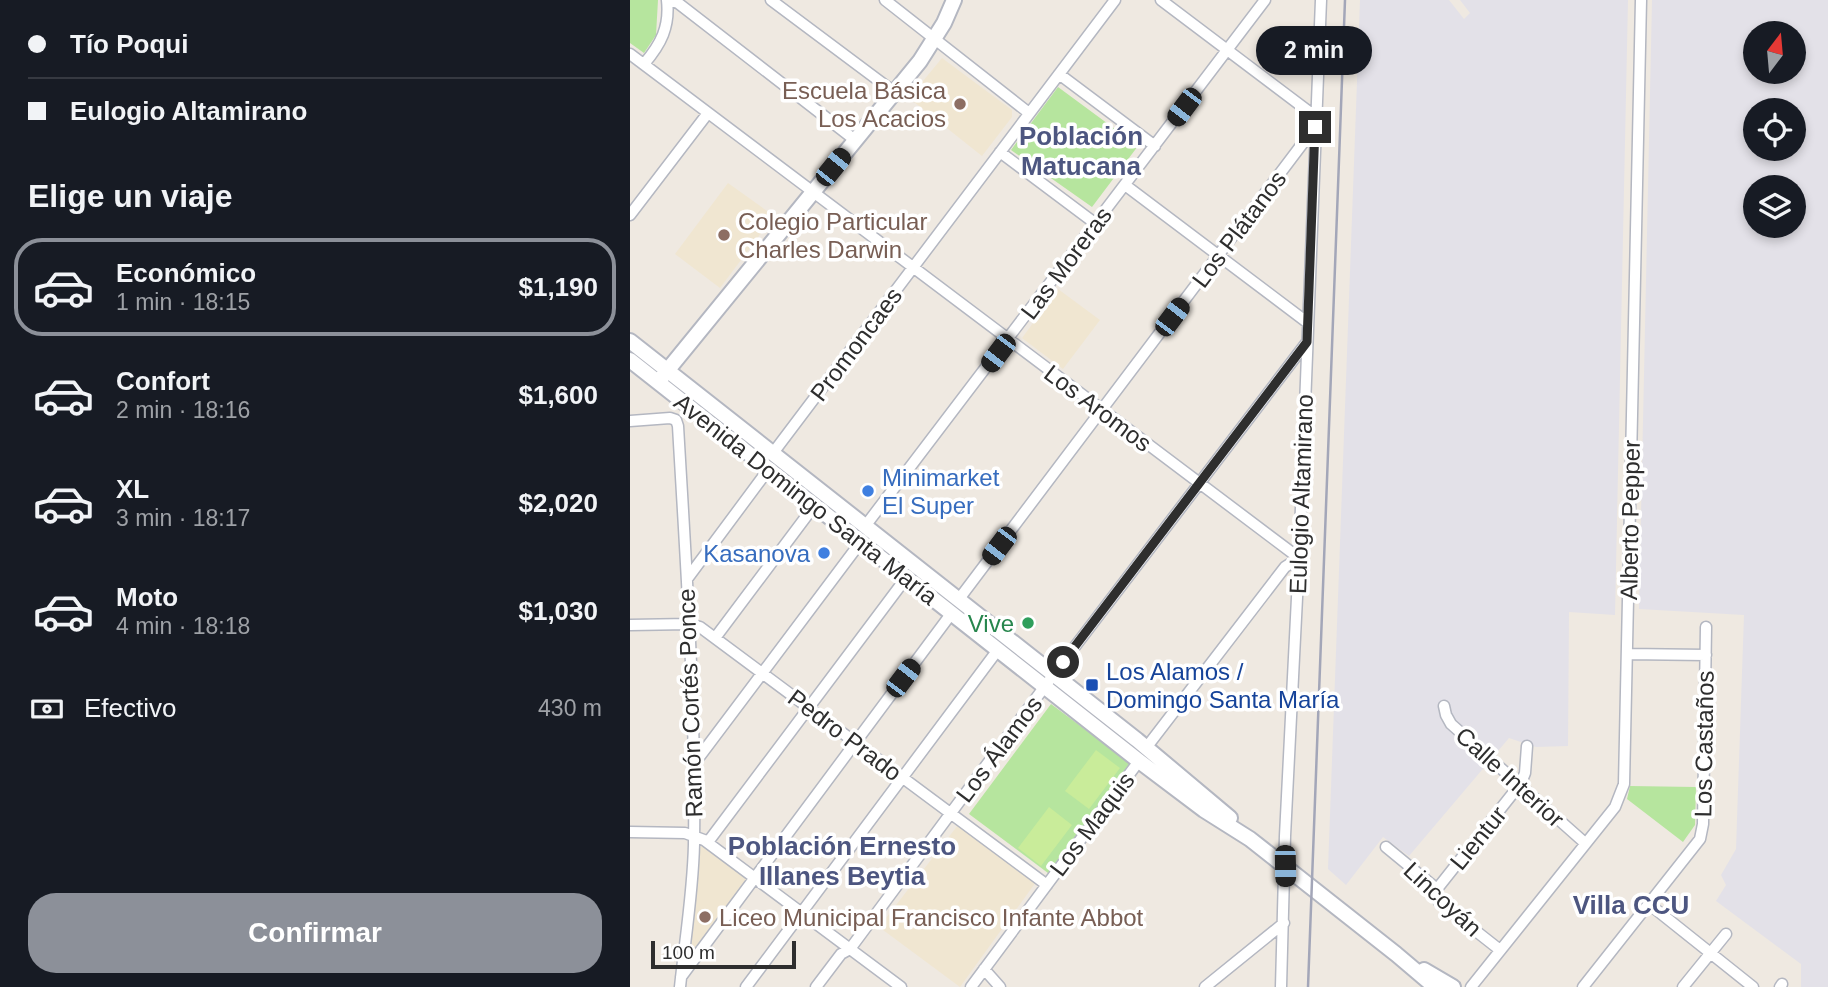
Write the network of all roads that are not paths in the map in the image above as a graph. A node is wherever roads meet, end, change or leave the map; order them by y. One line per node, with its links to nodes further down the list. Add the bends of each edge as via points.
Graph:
1 (668, 0): 13 (street, via 664,33); 19 (street, via 678,3)
2 (771, 0): 15 (street)
3 (885, 0): 10 (street)
4 (954, 0): 10 (main road)
5 (1115, 0): 14 (street, Promoncaes)
6 (1161, 0): 11 (street)
7 (1265, 0): 11 (street, Las Moreras)
8 (1321, 0): 18 (street, Eulogio Altamirano)
9 (1641, 0): 52 (street, Alberto Pepper)
10 (935, 39): 15 (main road); 17 (street)
11 (1227, 50): 18 (street); 20 (street, Las Moreras)
12 (630, 54): 13 (street, Los Aromos)
13 (644, 64): 16 (street, Los Aromos)
14 (1059, 74): 17 (street, Promoncaes); 20 (street)
15 (894, 92): 19 (main road)
16 (708, 113): 23 (street, Los Aromos); 24 (street)
17 (1029, 113): 21 (street, Promoncaes)
18 (1315, 122): 26 (street, Los Plátanos); 28 (street, Eulogio Altamirano)
19 (855, 140): 23 (main road)
20 (1155, 146): 22 (street, Las Moreras)
21 (1000, 152): 25 (street); 27 (street, Promoncaes)
22 (1125, 185): 25 (street, Las Moreras); 26 (street)
23 (813, 192): 27 (street, Los Aromos); 33 (main road)
24 (630, 215)
25 (1096, 224): 29 (street, Las Moreras)
26 (1218, 256): 28 (street); 34 (street, Los Plátanos)
27 (913, 268): 29 (street, Los Aromos); 36 (street, Promoncaes)
28 (1308, 323): 31 (street, Eulogio Altamirano)
29 (1007, 340): 34 (street, Los Aromos); 40 (street, Las Moreras)
30 (630, 341): 33 (main road, Avenida Domingo Santa María)
31 (1307, 342): 38 (street, Los Álamos); 42 (street, Eulogio Altamirano)
32 (632, 363): 33 (main road, Avenida Domingo Santa María)
33 (663, 376): 36 (main road, Avenida Domingo Santa María); 37 (main road, Avenida Domingo Santa María)
34 (1101, 410): 38 (street, Los Aromos); 45 (street, Los Plátanos)
35 (630, 421): 44 (street, Ramón Cortés Ponce, via 676,420)
36 (773, 453): 40 (main road, Avenida Domingo Santa María)
37 (768, 470): 39 (main road, Avenida Domingo Santa María); 44 (street)
38 (1199, 483): 42 (street, Los Aromos); 55 (street, Los Álamos)
39 (814, 506): 41 (main road, Avenida Domingo Santa María); 50 (street)
40 (866, 526): 45 (main road, Avenida Domingo Santa María)
41 (860, 543): 43 (main road, Avenida Domingo Santa María); 54 (street)
42 (1299, 558): 61 (street, Los Maquis, via 1286,566); 73 (street, Eulogio Altamirano)
43 (906, 578): 46 (main road, Avenida Domingo Santa María); 58 (street)
44 (687, 579): 47 (street, Ramón Cortés Ponce)
45 (959, 598): 55 (main road, Avenida Domingo Santa María)
46 (951, 614): 51 (main road, Avenida Domingo Santa María); 59 (street)
47 (689, 624): 48 (street, Pedro Prado); 50 (street, Pedro Prado); 63 (street, Ramón Cortés Ponce)
48 (630, 625)
49 (1706, 627): 53 (street, Los Castaños)
50 (715, 638): 54 (street, Pedro Prado)
51 (997, 651): 56 (main road, Avenida Domingo Santa María); 64 (street)
52 (1627, 654): 53 (street); 71 (street, Alberto Pepper, via 1624,785 1618,802)
53 (1706, 655): 77 (street, Los Castaños, via 1702,831 1693,850)
54 (762, 673): 58 (street, Pedro Prado); 63 (street)
55 (1054, 674): 56 (street, Los Álamos); 61 (main road, Avenida Domingo Santa María)
56 (1044, 687): 62 (main road, Avenida Domingo Santa María); 66 (street, Los Álamos)
57 (1444, 706): 65 (street, Calle Interior, via 1451,724)
58 (809, 708): 59 (street, Pedro Prado); 70 (street)
59 (856, 743): 64 (street, Pedro Prado); 74 (street)
60 (1527, 747): 65 (street, Lientur)
61 (1146, 748): 69 (main road, Avenida Domingo Santa María)
62 (1139, 761): 69 (main road, Avenida Domingo Santa María); 75 (street, Los Maquis)
63 (693, 764): 68 (street, Ramón Cortés Ponce)
64 (903, 778): 66 (street, Pedro Prado); 78 (street)
65 (1519, 786): 71 (street, Calle Interior); 76 (street, Lientur)
66 (951, 813): 75 (street, Pedro Prado); 81 (street, Los Álamos)
67 (630, 832): 68 (street)
68 (694, 835): 70 (street); 86 (street, Ramón Cortés Ponce)
69 (1250, 839): 73 (main road, Avenida Domingo Santa María)
70 (708, 842): 74 (street)
71 (1586, 843): 82 (street, Alberto Pepper)
72 (1385, 847): 76 (street, Lincoyán)
73 (1285, 866): 79 (street, Eulogio Altamirano); 84 (main road, Avenida Domingo Santa María)
74 (755, 878): 78 (street); 86 (street)
75 (1047, 885): 85 (street, Los Maquis)
76 (1437, 888): 82 (street, Lincoyán, via 1440,902)
77 (1650, 904): 83 (street); 97 (street, Los Castaños)
78 (802, 913): 81 (street); 88 (street)
79 (1284, 923): 92 (street); 93 (street, Eulogio Altamirano)
80 (1726, 934): 83 (street)
81 (850, 949): 87 (street); 89 (street, Los Álamos)
82 (1500, 950): 96 (street, Alberto Pepper)
83 (1710, 953): 98 (street); 99 (street)
84 (1396, 954): 94 (main road, Avenida Domingo Santa María); 95 (main road, Avenida Domingo Santa María)
85 (984, 969): 90 (street, Los Maquis); 91 (street)
86 (680, 982)
87 (895, 985)
88 (746, 987)
89 (816, 987)
90 (971, 987)
91 (1000, 987)
92 (1205, 987)
93 (1281, 987)
94 (1435, 987)
95 (1453, 987)
96 (1471, 987)
97 (1583, 987)
98 (1683, 987)
99 (1753, 987)

